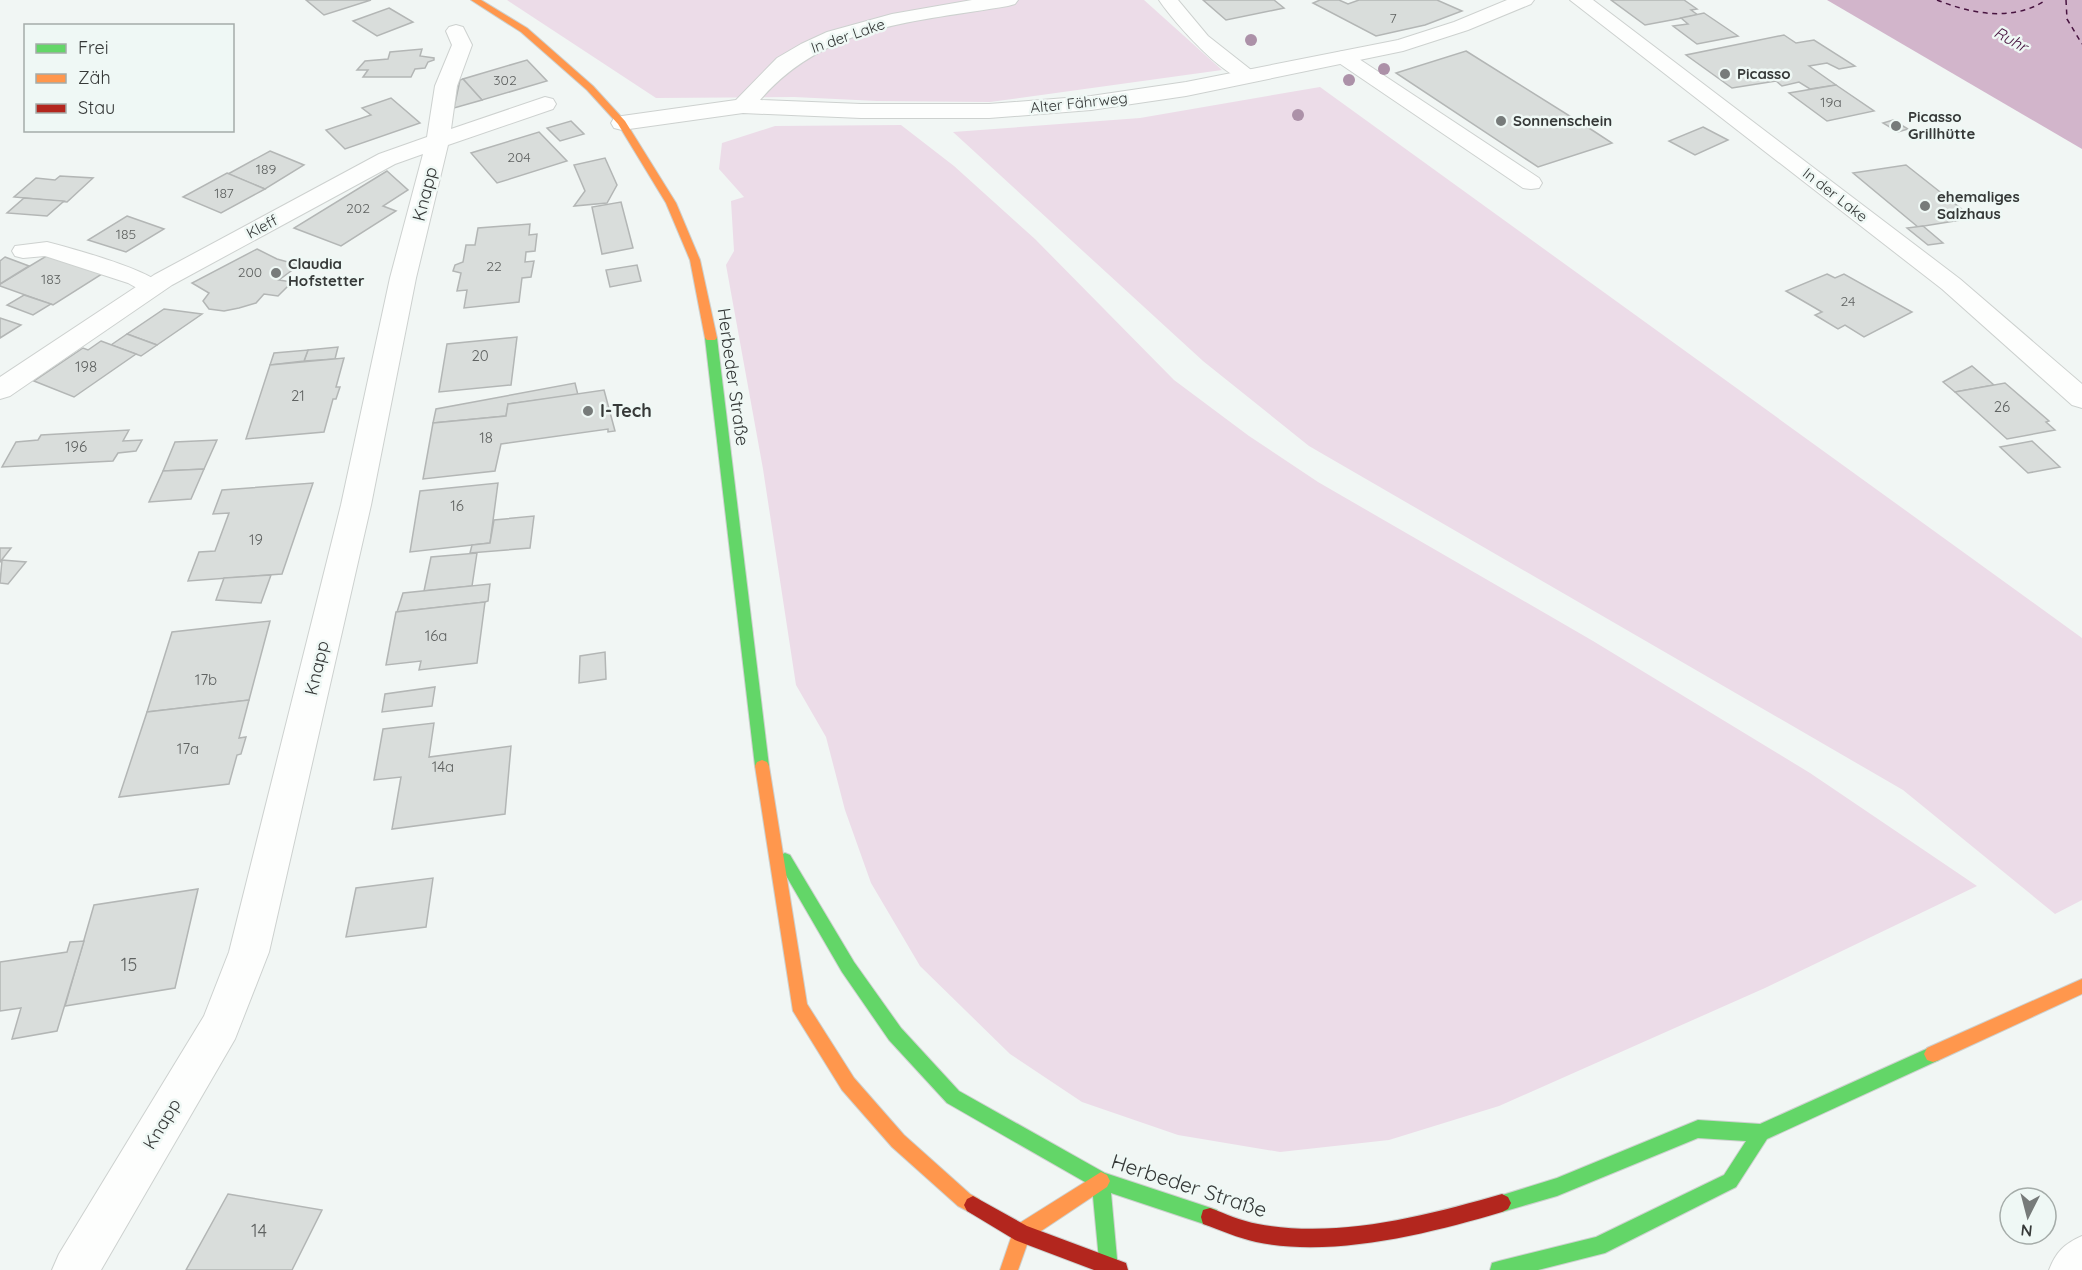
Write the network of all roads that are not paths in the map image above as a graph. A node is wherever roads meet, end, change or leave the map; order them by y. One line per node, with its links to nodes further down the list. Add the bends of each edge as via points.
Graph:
1 (475, 0): 11 (main road, Herbeder Straße, via 524,30 590,88)
2 (1008, 0): 10 (street, In der Lake, via 871,25 815,45 784,64)
3 (1168, 0): 8 (lane, via 1201,40)
4 (1524, 0): 7 (street, Alter Fährweg, via 1403,45)
5 (1580, 0): 17 (street, In der Lake, via 1951,284)
6 (456, 31): 12 (street, Knapp, via 462,45 446,86)
7 (1343, 57): 8 (street, Alter Fährweg); 13 (lane)
8 (1248, 77): 10 (street, Alter Fährweg, via 1091,103 989,111)
9 (545, 104): 12 (street, Kleff)
10 (743, 106): 11 (street, Alter Fährweg)
11 (622, 123): 18 (main road, Herbeder Straße, via 671,203 695,260 710,326 757,732)
12 (438, 141): 15 (street, Kleff, via 387,159); 25 (street, Knapp, via 249,952 220,1026)
13 (1531, 183)
14 (23, 251): 15 (lane, via 47,249 136,278)
15 (152, 287): 16 (street, Kleff)
16 (0, 390)
17 (2082, 399)
18 (776, 845): 21 (main road, Herbeder Straße, via 848,967 895,1034 953,1097); 22 (main road, Herbeder Straße, via 800,1006 848,1084 898,1141 964,1200)
19 (2082, 986): 20 (main road, Herbeder Straße)
20 (1761, 1133): 21 (main road, Herbeder Straße, via 1698,1129 1557,1187 1502,1204 1446,1220 1332,1237 1261,1234); 27 (main road, via 1730,1181 1598,1246)
21 (1101, 1180): 22 (main road); 24 (main road)
22 (1022, 1233): 24 (main road, Herbeder Straße); 26 (main road)
23 (2082, 1257): 28 (lane)
24 (1113, 1269)
25 (75, 1270)
26 (1009, 1270)
27 (1499, 1270)
28 (2070, 1270)

